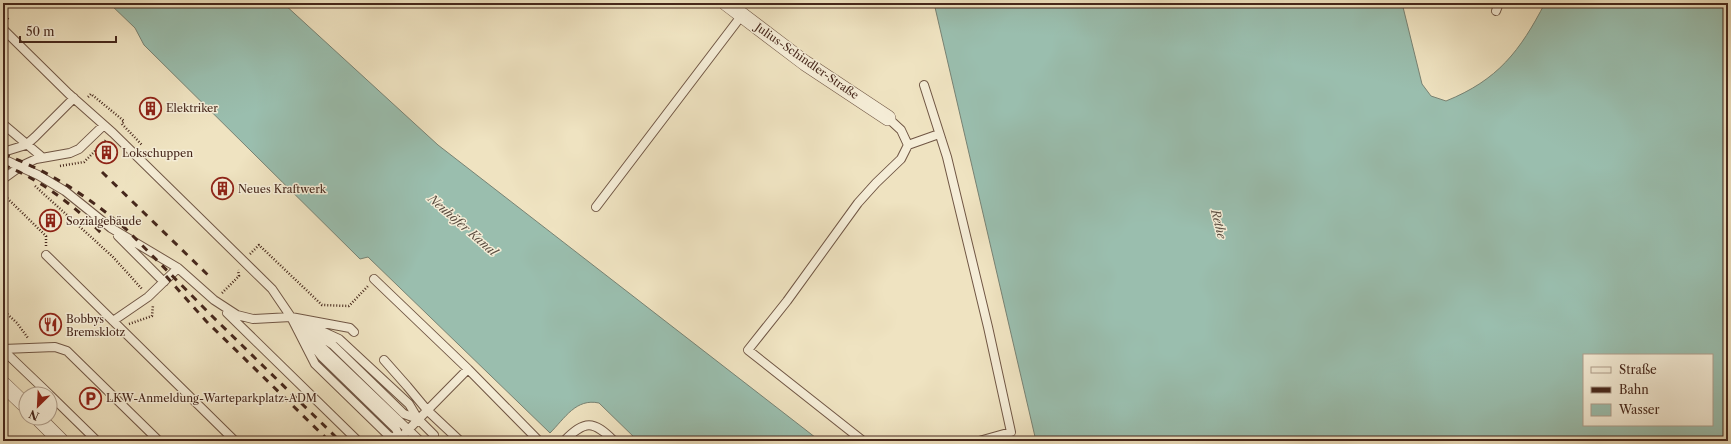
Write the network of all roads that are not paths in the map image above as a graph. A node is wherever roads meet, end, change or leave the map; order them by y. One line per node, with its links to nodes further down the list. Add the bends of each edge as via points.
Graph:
1 (726, 3): 4 (street, Julius-Schindler-Straße)
2 (1499, 3): 3 (lane)
3 (1496, 11)
4 (742, 15): 8 (street, Julius-Schindler-Straße, via 805,63); 20 (lane)
5 (3, 29): 7 (lane)
6 (924, 84): 11 (lane)
7 (74, 98): 10 (lane); 12 (lane)
8 (888, 118): 13 (lane, via 902,130)
9 (3, 124): 12 (lane)
10 (104, 125): 15 (lane, via 79,149); 27 (lane, via 272,289)
11 (939, 134): 13 (lane); 55 (lane, via 951,172 987,320 1011,432)
12 (26, 145): 14 (lane); 15 (lane)
13 (908, 145): 54 (lane, via 901,159 858,203 748,350)
14 (3, 152)
15 (42, 158): 17 (lane)
16 (7, 161): 17 (lane); 18 (lane)
17 (20, 166): 19 (lane); 21 (lane, via 65,191)
18 (3, 168)
19 (3, 179)
20 (596, 207)
21 (111, 228): 23 (lane); 25 (lane)
22 (46, 255): 28 (lane)
23 (178, 268): 25 (lane); 26 (lane)
24 (374, 279): 33 (lane)
25 (164, 282): 28 (lane, via 148,297)
26 (214, 300): 27 (lane, via 237,315 253,319); 48 (lane)
27 (290, 317): 29 (lane); 31 (lane); 39 (lane, via 333,345 404,414); 39 (lane, via 339,339 409,404); 43 (lane, via 315,364 389,436)
28 (113, 321): 47 (lane)
29 (352, 330)
30 (3, 350): 35 (lane); 46 (lane, via 55,347 67,351)
31 (324, 355): 41 (lane); 43 (lane, via 396,429)
32 (384, 360): 38 (lane)
33 (468, 369): 38 (lane); 51 (lane)
34 (3, 384): 36 (street)
35 (40, 386)
36 (18, 398)
37 (58, 404): 45 (lane)
38 (427, 410): 39 (lane); 50 (lane)
39 (418, 419): 41 (lane); 42 (lane)
40 (46, 426): 44 (street)
41 (408, 430): 43 (lane); 49 (lane)
42 (434, 435)
43 (399, 440)
44 (61, 441)
45 (97, 441)
46 (159, 441)
47 (235, 441)
48 (358, 441)
49 (420, 441)
50 (460, 441)
51 (539, 441)
52 (564, 441): 53 (lane, via 585,425 592,425 602,429)
53 (614, 441)
54 (863, 441)
55 (979, 441)

